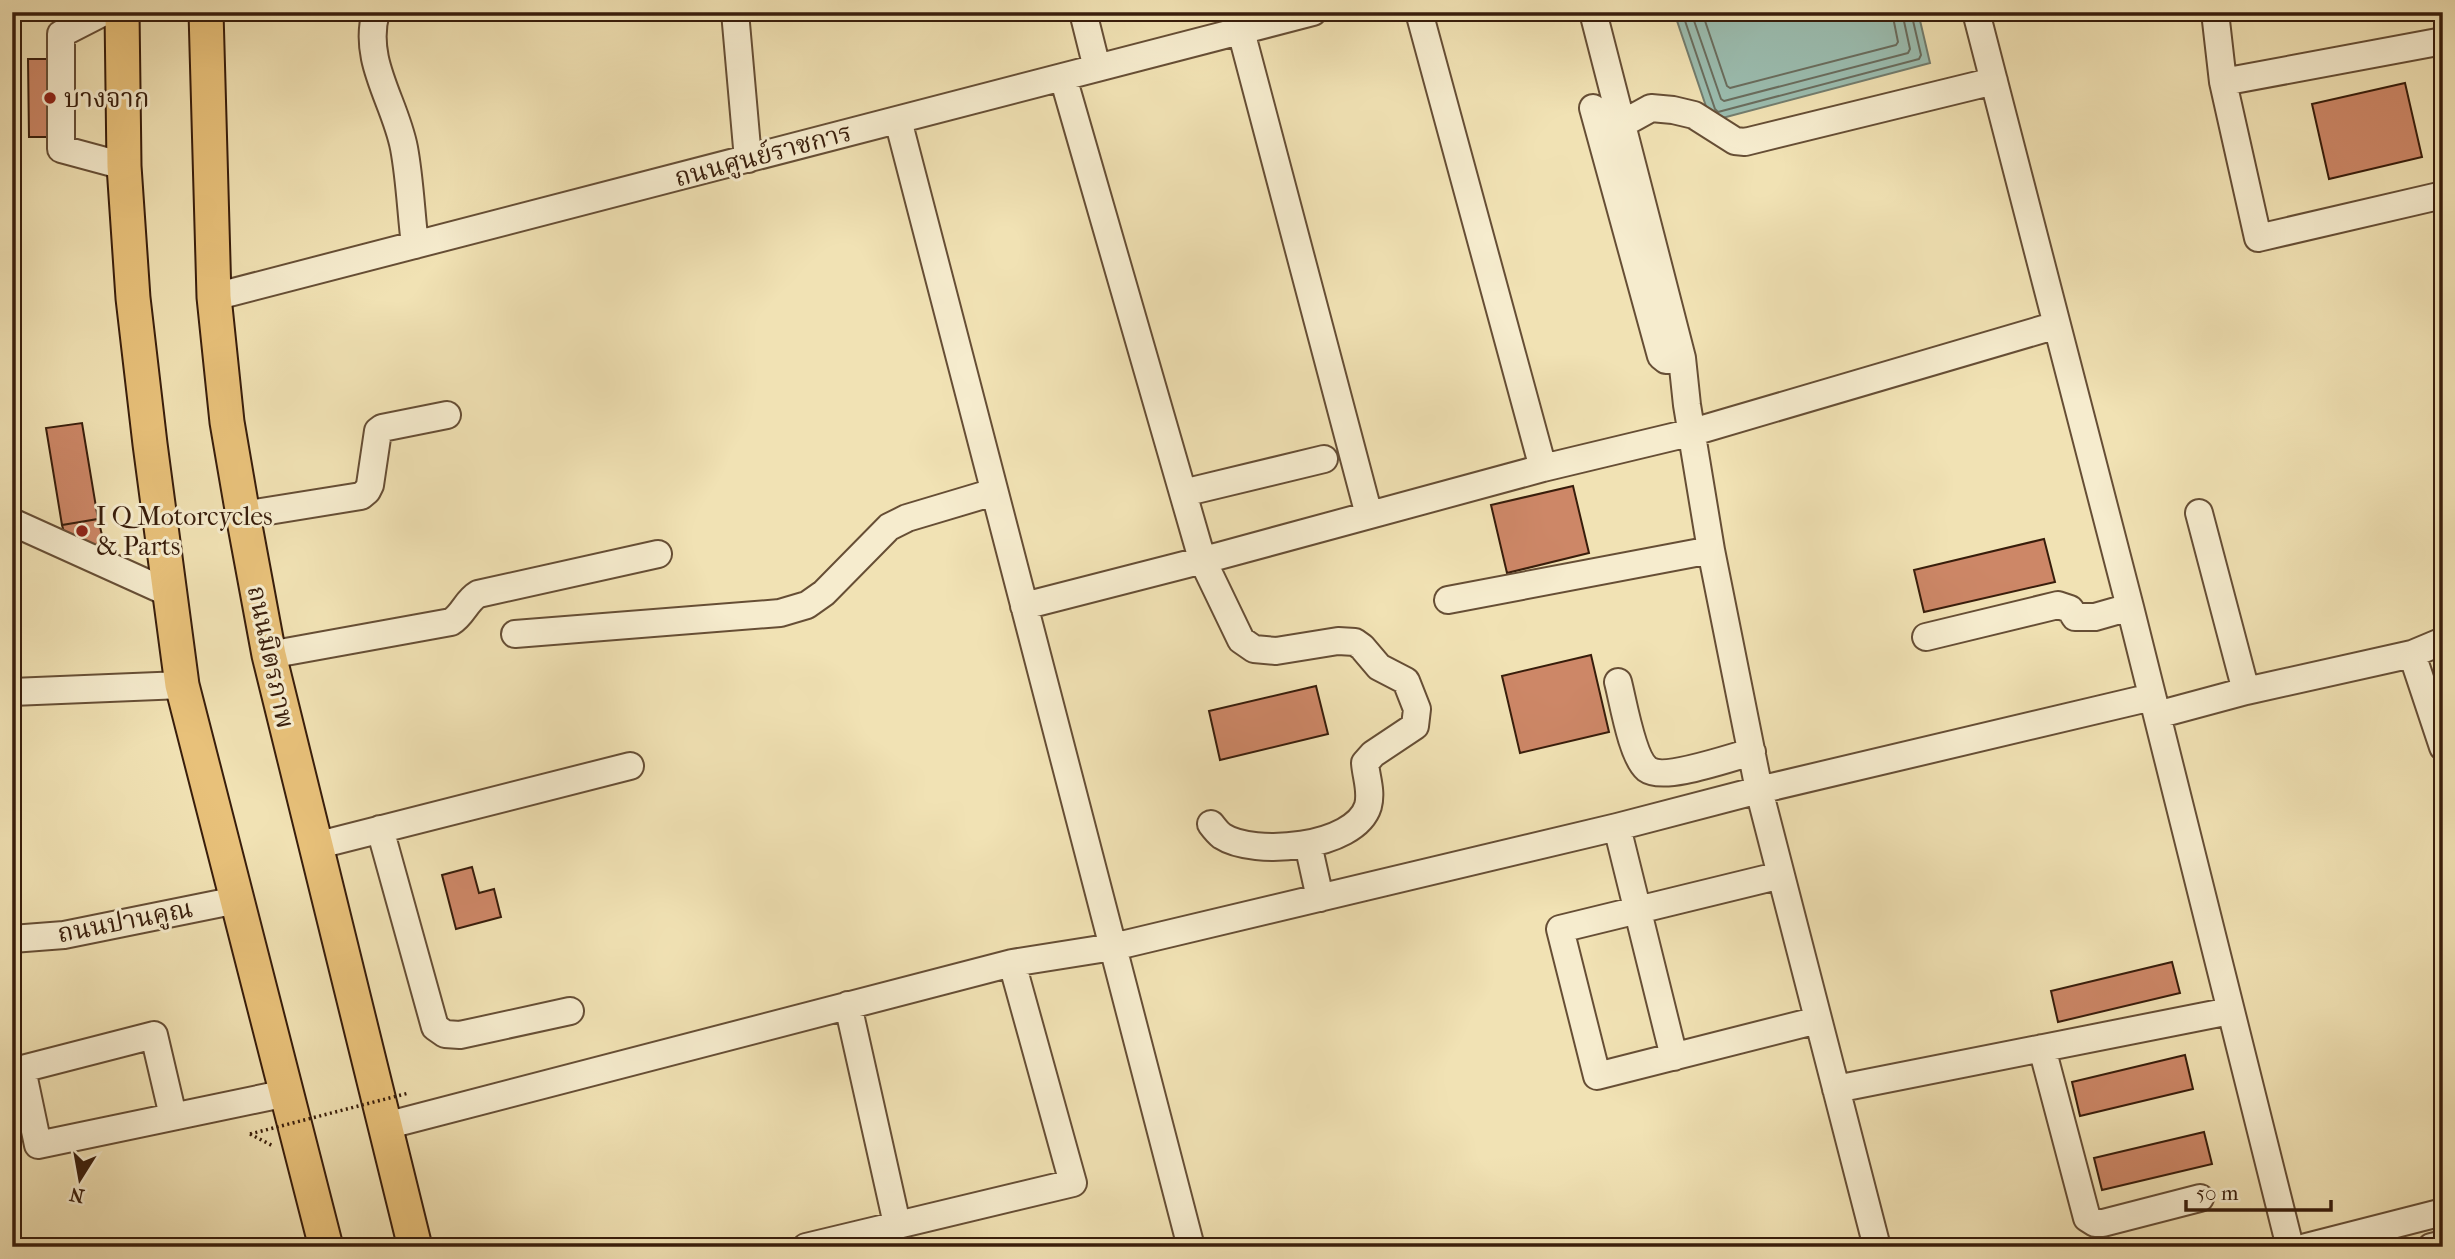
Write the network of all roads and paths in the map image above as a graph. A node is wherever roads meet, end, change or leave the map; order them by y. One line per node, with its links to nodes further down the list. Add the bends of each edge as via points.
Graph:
1 (104, 12): 22 (street, via 61,34 61,149)
2 (122, 12): 22 (main road)
3 (206, 12): 25 (main road, ถนนมิตรภาพ)
4 (376, 12): 24 (street, via 373,55 404,147)
5 (735, 12): 21 (street)
6 (1083, 12): 14 (street)
7 (1313, 12): 12 (street, ถนนศูนย์ราชการ)
8 (1419, 12): 31 (street)
9 (1593, 12): 20 (street)
10 (1976, 12): 16 (street)
11 (2215, 12): 17 (street)
12 (1241, 31): 14 (street, ถนนศูนย์ราชการ); 36 (street)
13 (2443, 41): 17 (street)
14 (1097, 68): 15 (street, ถนนศูนย์ราชการ)
15 (1063, 77): 19 (street, ถนนศูนย์ราชการ); 33 (street)
16 (1994, 81): 20 (street, via 1745,142 1735,141 1694,115 1673,110 1650,108); 26 (street)
17 (2223, 82): 23 (street, via 2258,239)
18 (1593, 108): 27 (street, via 1661,356 1666,360)
19 (898, 120): 21 (street, ถนนศูนย์ราชการ); 32 (street)
20 (1622, 124): 27 (street)
21 (748, 159): 24 (street, ถนนศูนย์ราชการ)
22 (124, 166): 41 (main road, via 135,312)
23 (2443, 195)
24 (415, 245): 25 (street, ถนนศูนย์ราชการ)
25 (214, 297): 35 (main road, ถนนมิตรภาพ, via 227,422)
26 (2057, 325): 29 (street); 44 (street)
27 (1682, 358): 29 (street)
28 (447, 415): 35 (street, via 378,431 370,485 361,496)
29 (1693, 432): 31 (street); 38 (street)
30 (1324, 459): 33 (street)
31 (1543, 468): 36 (street)
32 (994, 492): 43 (street); 45 (street, via 889,527 824,593 807,605 780,613)
33 (1183, 493): 40 (street)
34 (2199, 513): 52 (street)
35 (243, 515): 49 (main road, ถนนมิตรภาพ)
36 (1369, 515): 40 (street)
37 (12, 522): 41 (street)
38 (1711, 550): 42 (street); 56 (street)
39 (658, 554): 49 (street, via 478,594 451,622)
40 (1202, 559): 43 (street); 62 (street, via 1241,640 1254,649 1276,651 1355,642 1379,667 1406,681 1412,693 1417,709 1415,726 1365,763 1370,793 1362,818 1347,830)
41 (169, 593): 51 (main road)
42 (1448, 600)
43 (1024, 606): 69 (street)
44 (2130, 607): 46 (street, via 2087,618 2075,617 2070,608 2058,606); 54 (street)
45 (514, 634)
46 (1926, 638)
47 (2443, 641): 48 (street)
48 (2412, 654): 52 (street); 55 (street)
49 (269, 655): 63 (main road, ถนนมิตรภาพ)
50 (1618, 682): 56 (street, via 1633,742 1648,771 1669,773)
51 (181, 685): 53 (street); 66 (main road)
52 (2246, 691): 54 (street)
53 (12, 692)
54 (2155, 706): 58 (street); 73 (street)
55 (2443, 747)
56 (1752, 752): 58 (street)
57 (629, 766): 61 (street)
58 (1759, 790): 60 (street); 64 (street)
59 (1210, 824): 62 (street, via 1221,835 1246,844)
60 (1617, 827): 65 (street); 67 (street)
61 (380, 829): 63 (street); 72 (street, via 435,1027 445,1034 460,1035)
62 (1308, 844): 65 (street)
63 (315, 846): 81 (main road, ถนนมิตรภาพ)
64 (1781, 875): 67 (street); 74 (street)
65 (1320, 898): 69 (street)
66 (237, 900): 68 (street, ถนนปานคูณ, via 64,935); 78 (main road)
67 (1639, 910): 76 (street); 76 (street, via 1560,929 1597,1076)
68 (12, 939)
69 (1113, 947): 70 (street); 90 (street)
70 (1012, 963): 71 (street); 85 (street, via 1073,1183)
71 (848, 1005): 81 (street); 85 (street)
72 (570, 1011)
73 (2230, 1011): 75 (street); 92 (street)
74 (1818, 1020): 76 (street); 77 (street)
75 (2042, 1048): 77 (street); 83 (street, via 2087,1218 2103,1223)
76 (1674, 1057)
77 (1836, 1089): 91 (street)
78 (287, 1093): 80 (street); 87 (main road)
79 (409, 1093): 82 (path, bridge)
80 (173, 1116): 80 (street, via 38,1145 22,1069 154,1035)
81 (385, 1126): 88 (main road, ถนนมิตรภาพ)
82 (250, 1134)
83 (2200, 1198)
84 (2443, 1212): 93 (street)
85 (897, 1224): 89 (street)
86 (2443, 1244): 94 (street)
87 (326, 1247)
88 (415, 1247)
89 (806, 1247)
90 (1191, 1247)
91 (1877, 1247)
92 (2290, 1247)
93 (2306, 1247)
94 (2431, 1247)

